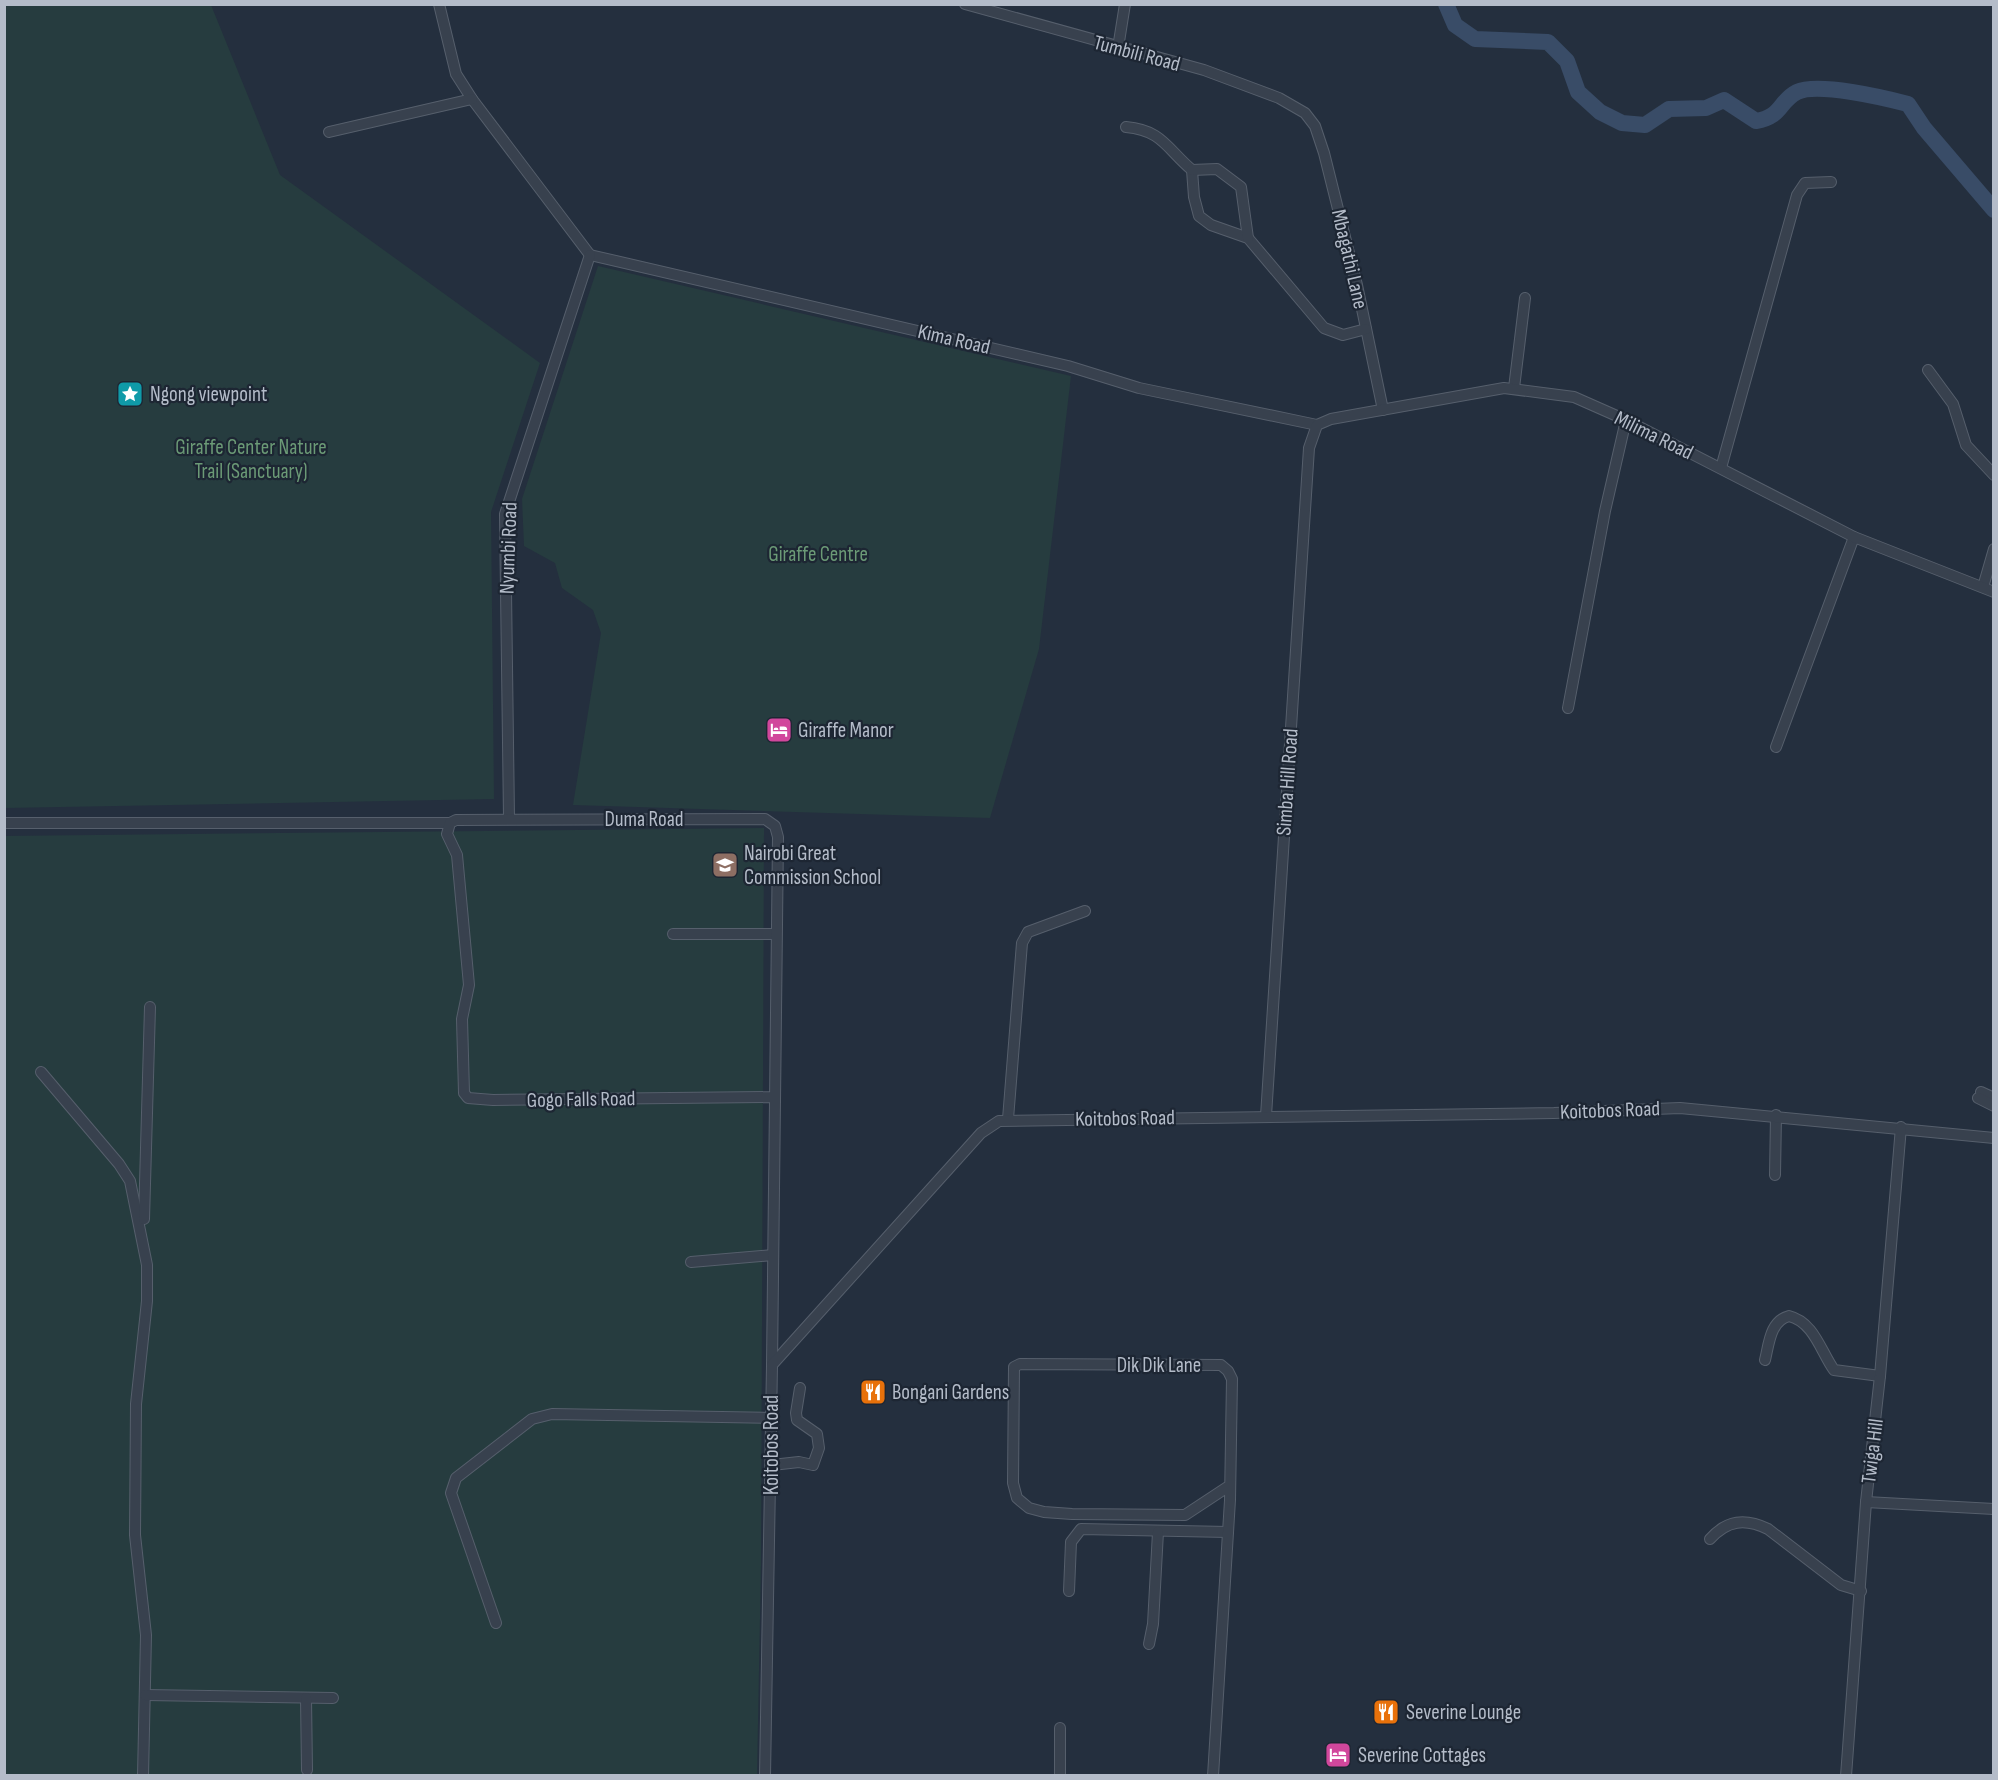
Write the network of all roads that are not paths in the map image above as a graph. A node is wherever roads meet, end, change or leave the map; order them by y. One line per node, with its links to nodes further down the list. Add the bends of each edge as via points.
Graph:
1 (439, 4): 5 (street, via 456,74)
2 (965, 4): 4 (street, Tumbili Road)
3 (1125, 4): 4 (street)
4 (1118, 48): 6 (street, Tumbili Road, via 1204,70 1279,98)
5 (472, 99): 8 (street); 12 (street)
6 (1305, 113): 14 (street, Mbagathi Lane, via 1315,126 1324,153)
7 (1126, 127): 9 (street, via 1155,134)
8 (329, 132)
9 (1192, 170): 11 (street, via 1199,216 1211,225); 11 (street, via 1217,169 1240,187)
10 (1831, 182): 20 (street, via 1805,183 1797,195)
11 (1248, 238): 14 (street, via 1324,328 1343,335)
12 (590, 255): 19 (street, Kima Road, via 1056,363 1139,388); 27 (street, Nyumbi Road, via 505,514)
13 (1526, 298): 16 (street)
14 (1366, 329): 17 (street, Mbagathi Lane)
15 (1928, 370): 21 (street, via 1953,404 1966,445)
16 (1514, 388): 17 (street, Milima Road); 18 (street, Milima Road, via 1574,398)
17 (1383, 410): 19 (street, Milima Road, via 1331,418)
18 (1626, 420): 20 (street, Milima Road); 25 (street)
19 (1317, 425): 39 (street, Simba Hill Road, via 1309,448)
20 (1721, 468): 22 (street, Milima Road)
21 (1994, 475)
22 (1854, 537): 24 (street, Milima Road); 26 (street)
23 (1994, 549): 24 (street)
24 (1988, 590)
25 (1568, 708)
26 (1776, 747)
27 (509, 818): 29 (street, Duma Road); 32 (street, Duma Road, via 765,819 775,826 778,837)
28 (4, 823): 29 (street, Duma Road)
29 (450, 823): 35 (street, Gogo Falls Road, via 447,834 457,855 469,985 462,1019 464,1093 468,1098)
30 (1085, 911): 40 (street, via 1028,932 1022,943)
31 (673, 934): 32 (street)
32 (776, 934): 35 (street)
33 (150, 1007): 44 (street)
34 (41, 1072): 44 (street, via 126,1173)
35 (775, 1097): 45 (street)
36 (1994, 1098): 37 (street, via 1979,1095)
37 (1994, 1106)
38 (1776, 1115): 39 (street, Koitobos Road, via 1680,1108); 41 (street, Koitobos Road); 43 (street)
39 (1266, 1116): 40 (street, Koitobos Road)
40 (1008, 1119): 48 (street, Koitobos Road, via 999,1120 981,1133)
41 (1901, 1127): 42 (street, Koitobos Road); 49 (street, Twiga Hill)
42 (1994, 1138)
43 (1775, 1175)
44 (143, 1242): 63 (street, via 147,1301 136,1404 135,1535 146,1635)
45 (772, 1255): 46 (street); 48 (street)
46 (691, 1262)
47 (1765, 1360): 49 (street, via 1772,1331 1790,1316 1797,1318 1818,1340 1834,1370)
48 (772, 1365): 51 (street, Koitobos Road)
49 (1880, 1376): 54 (street, Twiga Hill)
50 (800, 1388): 52 (street, via 797,1420 817,1434 819,1448 813,1465)
51 (771, 1418): 52 (street, Koitobos Road); 61 (street, via 552,1414 532,1419 456,1478 451,1493)
52 (772, 1465): 69 (street, Koitobos Road)
53 (1229, 1486): 53 (street, Dik Dik Lane, via 1232,1379 1221,1365 1014,1367 1013,1483 1017,1498 1029,1508 1072,1514 1185,1515); 57 (street, Dik Dik Lane)
54 (1866, 1502): 55 (street); 60 (street, Twiga Hill)
55 (1994, 1509)
56 (1158, 1532): 57 (street); 59 (street, via 1081,1529 1071,1542); 62 (street)
57 (1228, 1532): 71 (street, Dik Dik Lane)
58 (1710, 1539): 60 (street, via 1721,1527 1738,1521 1755,1523 1841,1585)
59 (1068, 1591)
60 (1861, 1591): 72 (street, Twiga Hill)
61 (496, 1623)
62 (1149, 1644)
63 (145, 1695): 64 (street); 68 (street)
64 (306, 1698): 65 (street); 67 (street)
65 (333, 1698)
66 (1060, 1728): 70 (street)
67 (307, 1770)
68 (143, 1776)
69 (765, 1776)
70 (1060, 1776)
71 (1213, 1776)
72 (1846, 1776)

